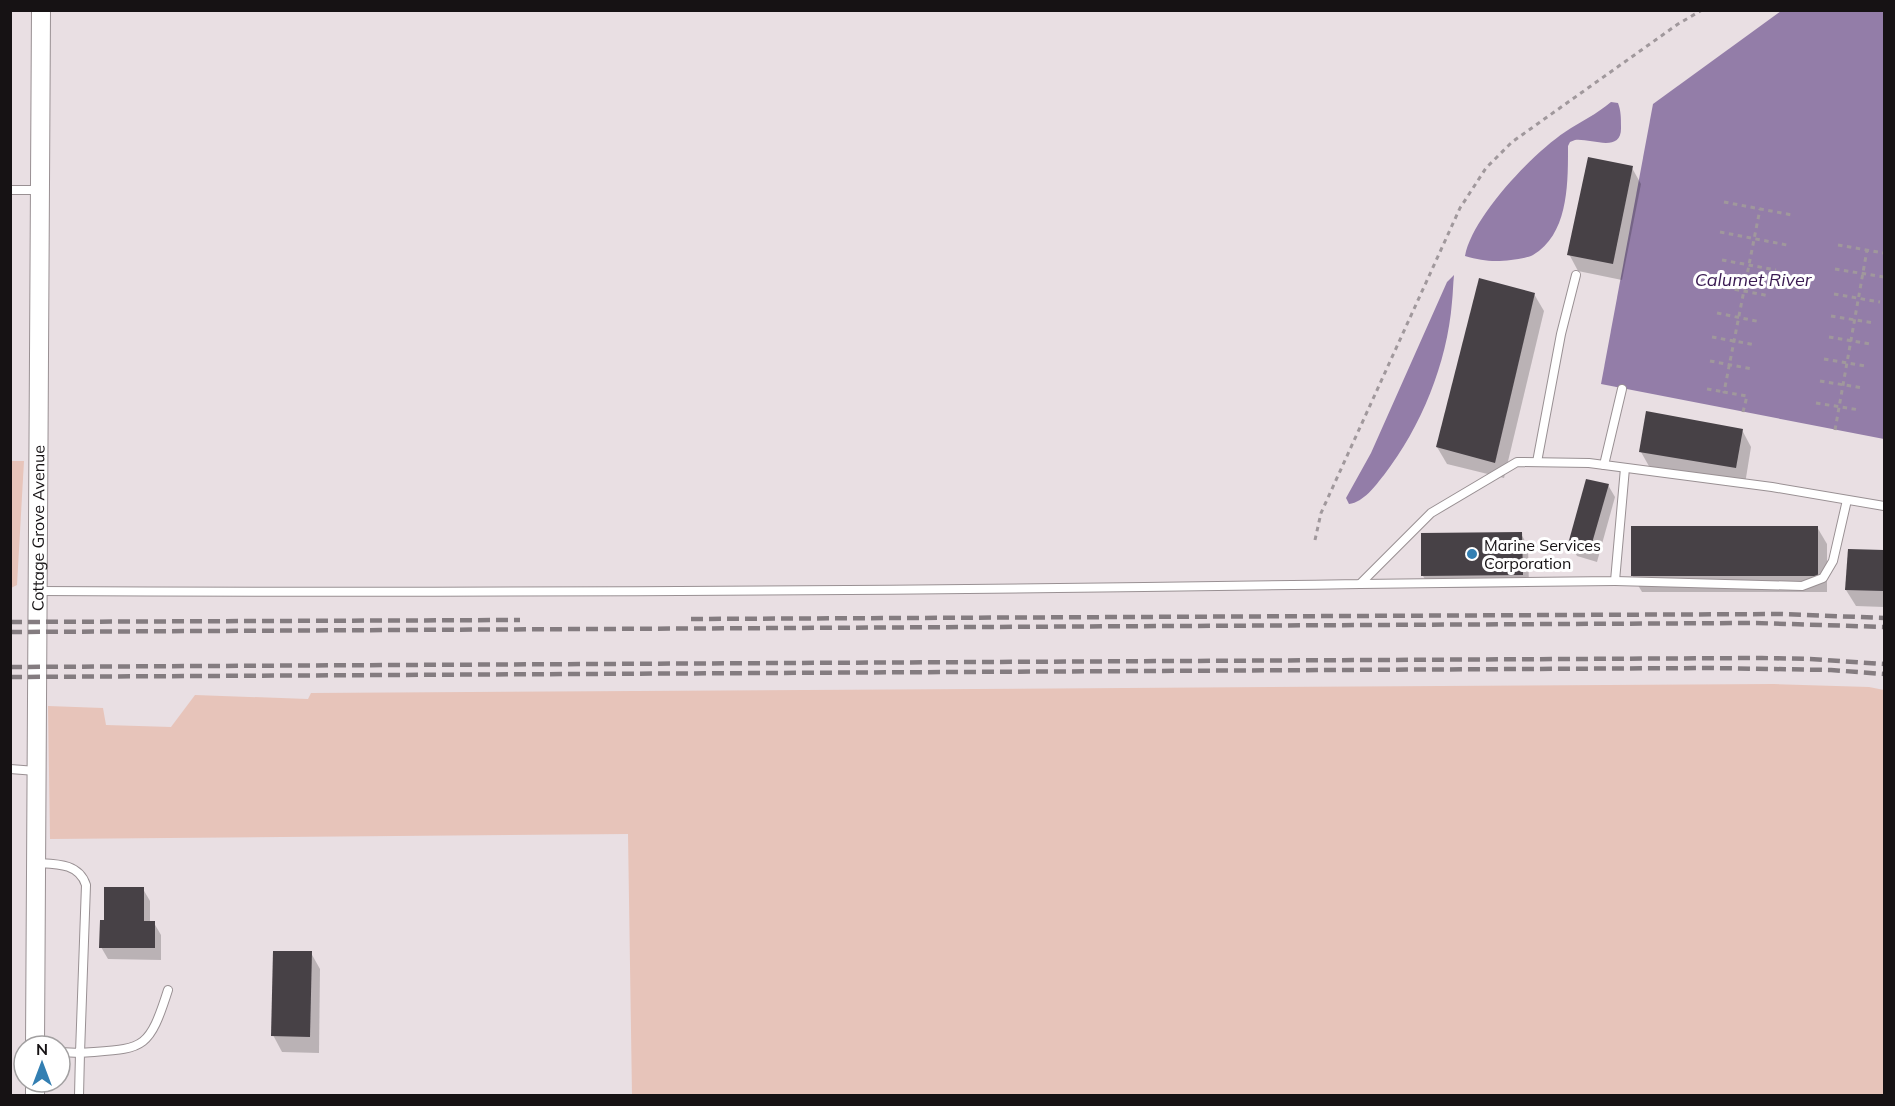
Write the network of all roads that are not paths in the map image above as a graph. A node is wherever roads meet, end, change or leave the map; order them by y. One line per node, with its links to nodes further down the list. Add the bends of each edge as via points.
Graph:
1 (41, 10): 3 (street, Cottage Grove Avenue)
2 (10, 190): 3 (lane)
3 (40, 190): 13 (street, Cottage Grove Avenue)
4 (1576, 275): 6 (lane)
5 (1622, 388): 7 (lane)
6 (1537, 462): 7 (lane); 12 (lane, via 1517,462 1431,513)
7 (1604, 465): 8 (lane)
8 (1625, 468): 9 (lane); 11 (lane)
9 (1847, 500): 10 (lane); 11 (lane, via 1833,561 1823,579 1802,586)
10 (1884, 506)
11 (1615, 581): 12 (lane)
12 (1360, 584): 13 (lane, via 625,591)
13 (37, 591): 15 (street, Cottage Grove Avenue)
14 (10, 769): 15 (lane)
15 (36, 771): 16 (street, Cottage Grove Avenue)
16 (36, 863): 18 (street, Cottage Grove Avenue); 20 (lane, via 71,867 86,885)
17 (168, 990): 20 (lane, via 158,1022 145,1041 115,1052)
18 (35, 1034)
19 (72, 1053): 20 (lane)
20 (80, 1053): 21 (lane)
21 (80, 1095)

